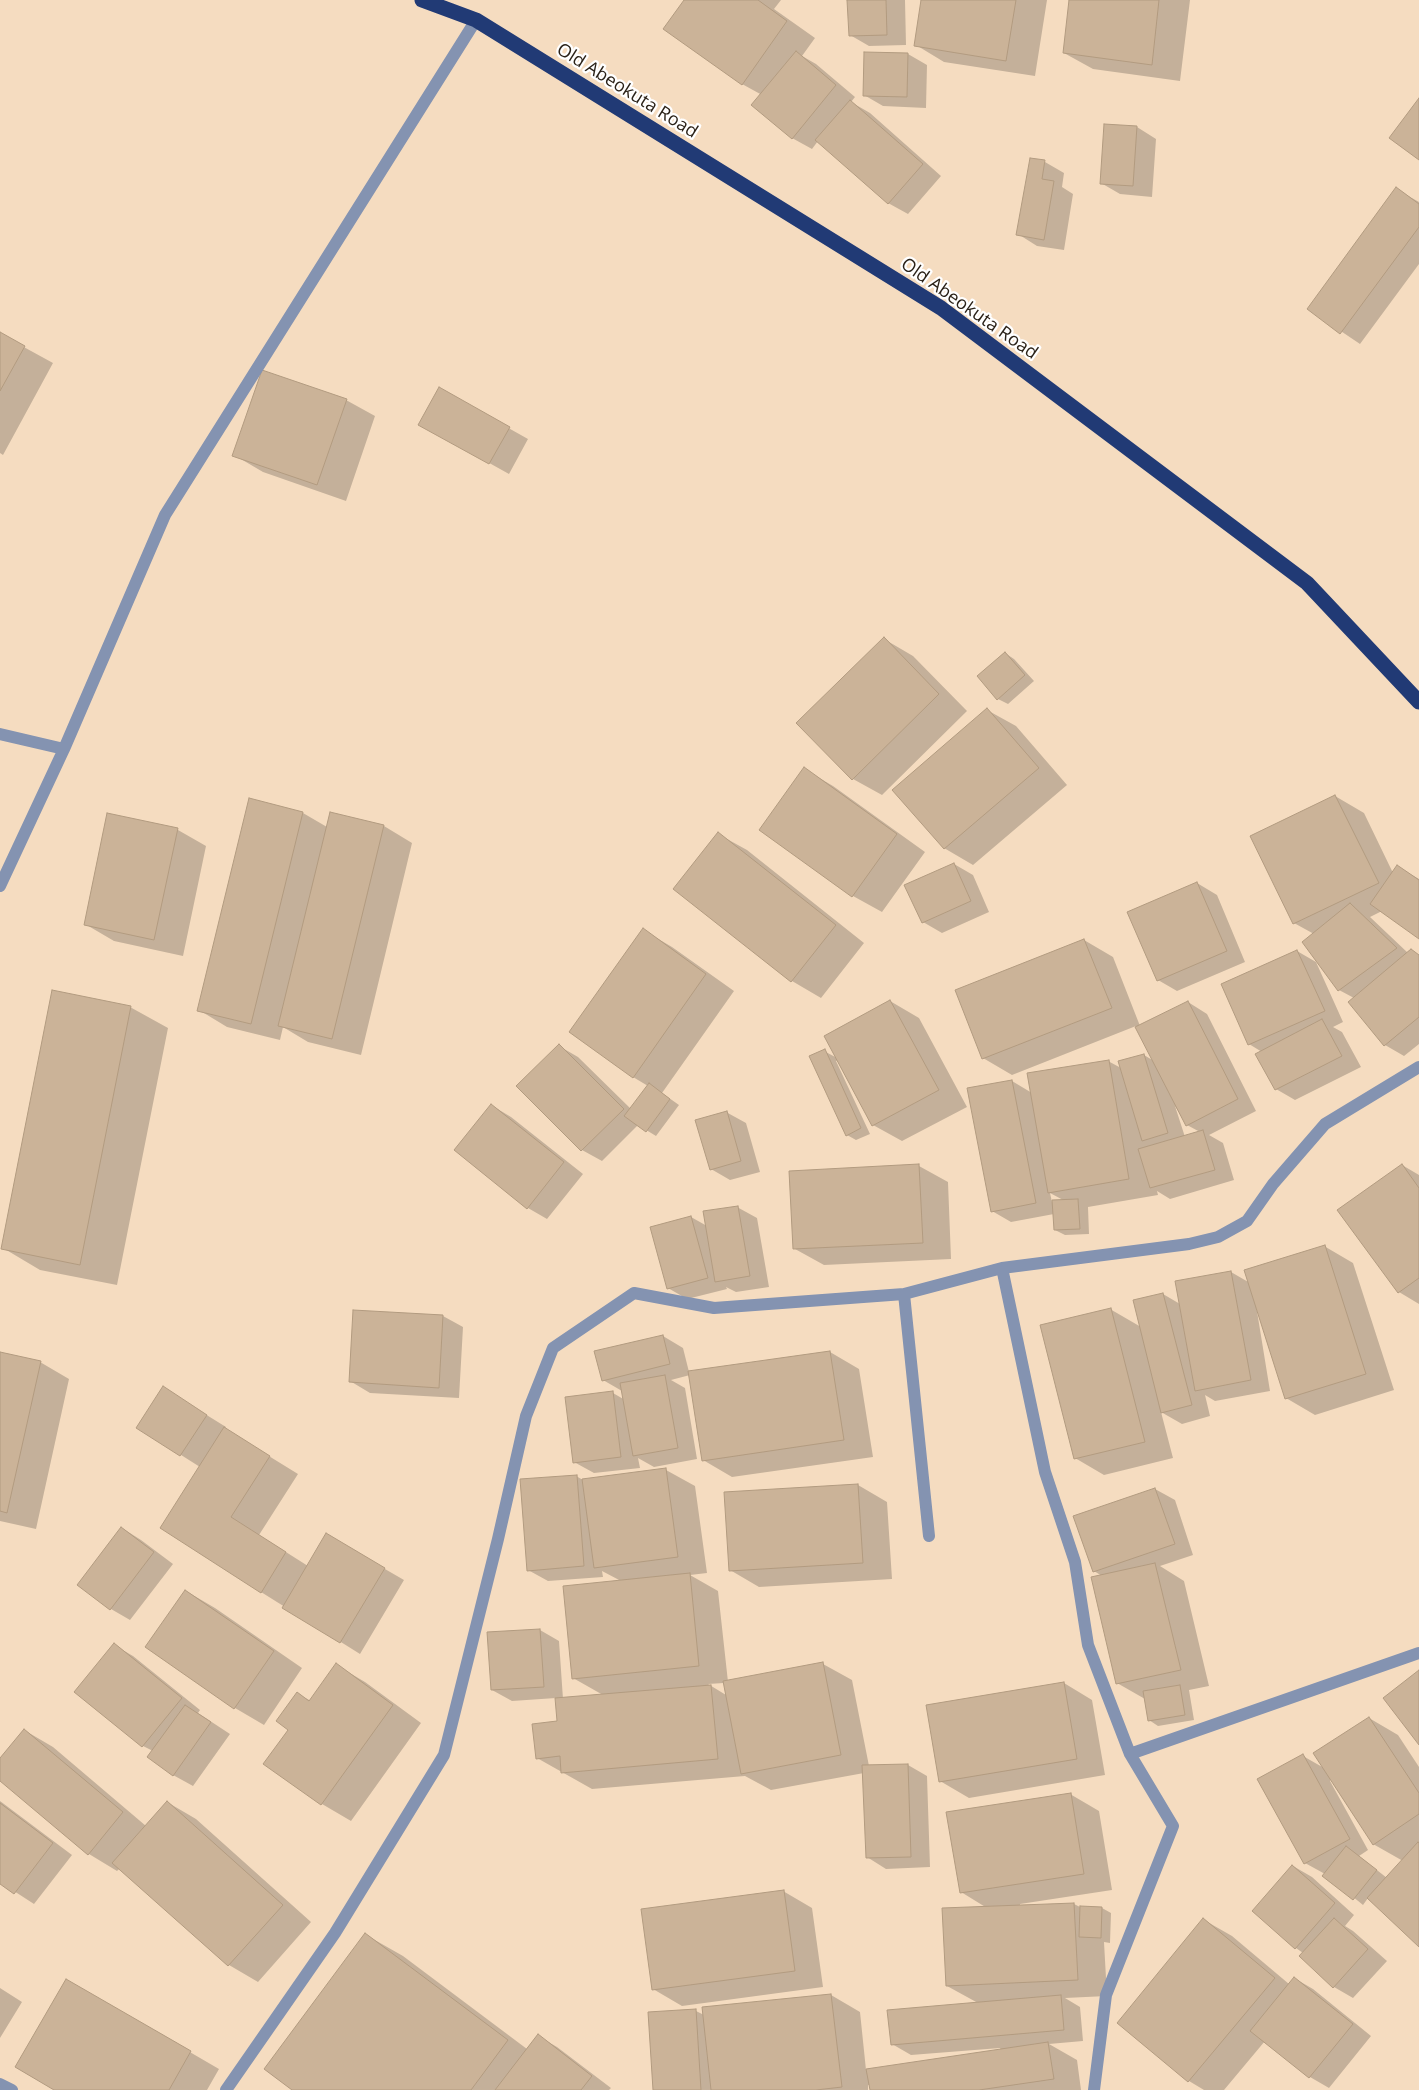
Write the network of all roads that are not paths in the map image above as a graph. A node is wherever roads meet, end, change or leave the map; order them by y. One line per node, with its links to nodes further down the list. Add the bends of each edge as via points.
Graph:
1 (422, 0): 2 (highway, Old Abeokuta Road)
2 (476, 20): 3 (highway, Old Abeokuta Road, via 941,308 1307,583); 5 (street, via 165,515)
3 (1419, 702)
4 (0, 734): 5 (street)
5 (64, 749): 6 (street)
6 (0, 886)
7 (1419, 1067): 8 (street, via 1325,1124 1273,1184 1247,1221 1218,1237 1189,1244)
8 (1002, 1268): 9 (street); 12 (street, via 1046,1472 1075,1562 1088,1645)
9 (904, 1294): 10 (street); 15 (street, via 714,1308 634,1292 553,1348 526,1416 444,1755 335,1933)
10 (929, 1536)
11 (1419, 1653): 12 (street)
12 (1130, 1754): 16 (street, via 1173,1826 1106,1995)
13 (0, 2084): 14 (street)
14 (12, 2090)
15 (226, 2090)
16 (1094, 2090)

